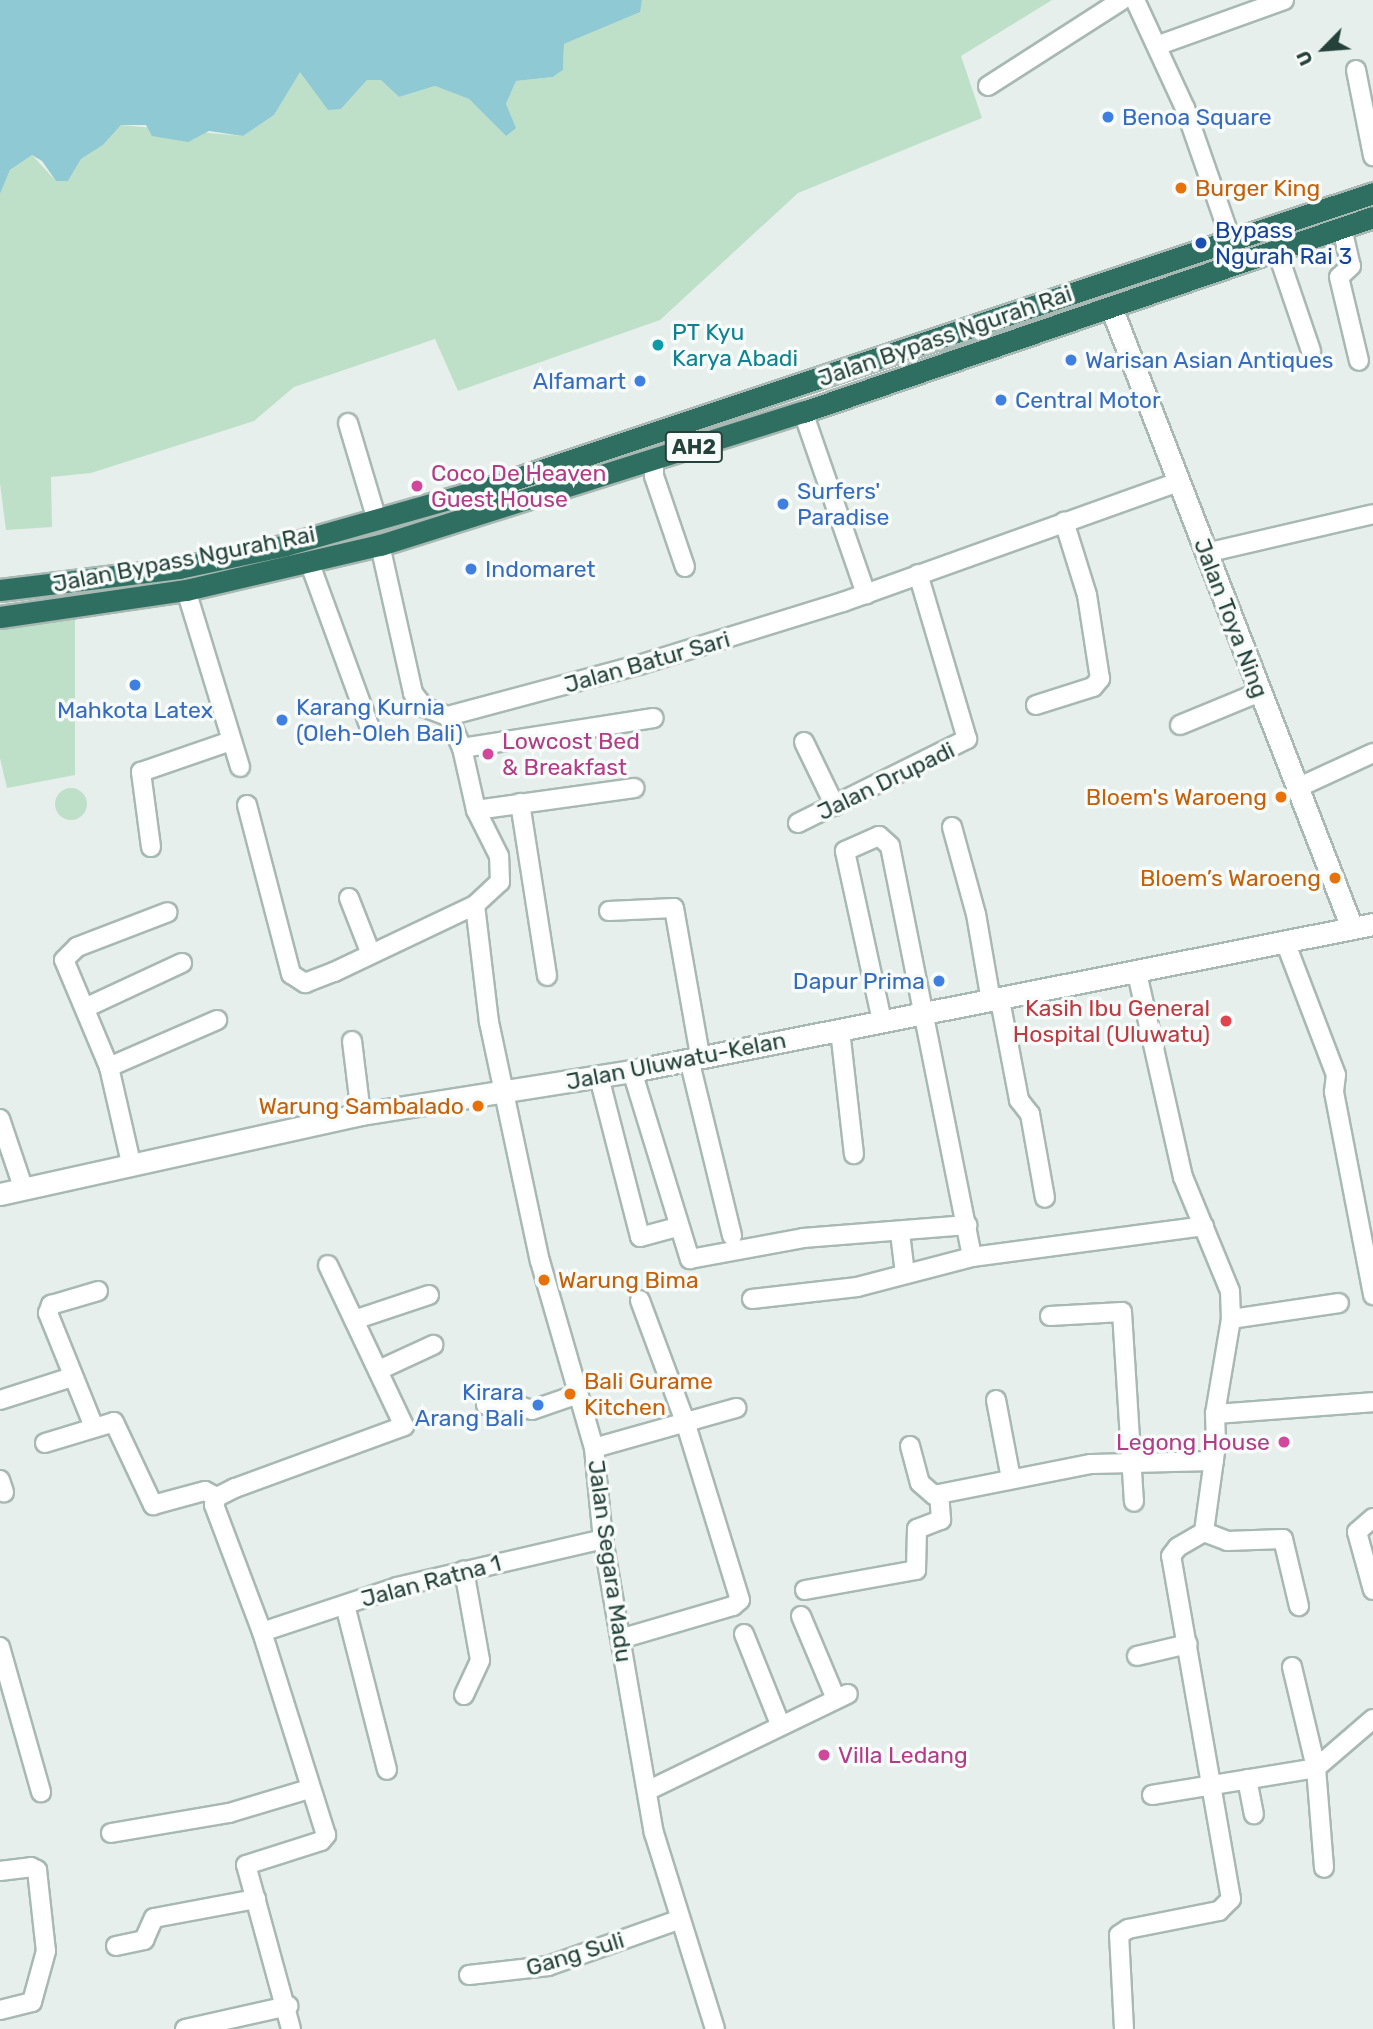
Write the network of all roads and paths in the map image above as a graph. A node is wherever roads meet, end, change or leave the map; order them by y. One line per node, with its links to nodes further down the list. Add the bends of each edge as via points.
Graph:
1 (1122, 0): 6 (street)
2 (1135, 0): 4 (street)
3 (1284, 0): 4 (street)
4 (1159, 45): 11 (street)
5 (1356, 70): 7 (street)
6 (988, 86)
7 (1373, 156)
8 (1373, 192): 11 (highway, Jalan Bypass Ngurah Rai / AH2)
9 (1373, 217): 10 (highway, Jalan Bypass Ngurah Rai / AH2)
10 (1342, 228): 12 (highway, Jalan Bypass Ngurah Rai / AH2); 16 (street, via 1351,266 1339,277)
11 (1231, 240): 13 (highway, Jalan Bypass Ngurah Rai / AH2)
12 (1278, 251): 14 (highway, Jalan Bypass Ngurah Rai / AH2); 15 (street)
13 (1103, 284): 14 (highway); 22 (highway, Jalan Bypass Ngurah Rai / AH2, via 544,471)
14 (1111, 307): 17 (highway, Jalan Bypass Ngurah Rai / AH2); 20 (street, Jalan Toya Ning)
15 (1311, 351)
16 (1359, 361)
17 (803, 412): 19 (highway, Jalan Bypass Ngurah Rai / AH2); 31 (street)
18 (348, 423): 22 (street)
19 (654, 460): 24 (highway, Jalan Bypass Ngurah Rai / AH2); 27 (street, via 654,476)
20 (1178, 482): 23 (street); 25 (street, Jalan Toya Ning)
21 (1373, 514): 25 (street)
22 (377, 520): 29 (highway, Jalan Bypass Ngurah Rai / AH2, via 179,569)
23 (1065, 520): 28 (street); 34 (street, via 1087,595 1100,679 1093,687)
24 (380, 545): 26 (highway, Jalan Bypass Ngurah Rai / AH2); 35 (street, via 413,693 422,705)
25 (1206, 553): 33 (street, Jalan Toya Ning)
26 (310, 564): 30 (highway, Jalan Bypass Ngurah Rai / AH2); 38 (street)
27 (685, 567)
28 (918, 574): 31 (street); 48 (street, Jalan Drupadi, via 967,739)
29 (0, 590)
30 (186, 590): 32 (highway, Jalan Bypass Ngurah Rai / AH2); 39 (street)
31 (866, 594): 35 (street, Jalan Batur Sari, via 639,665)
32 (0, 617)
33 (1260, 692): 37 (street); 45 (street, Jalan Toya Ning)
34 (1036, 705)
35 (448, 716): 41 (street)
36 (654, 718): 41 (street)
37 (1180, 725)
38 (370, 728)
39 (231, 741): 43 (street); 52 (street, via 141,772)
40 (804, 742): 48 (street)
41 (462, 748): 49 (street)
42 (1373, 753): 45 (street)
43 (240, 767)
44 (634, 788): 46 (street)
45 (1297, 788): 57 (street, Jalan Toya Ning)
46 (520, 803): 49 (street); 62 (street)
47 (247, 805): 59 (street, via 295,979 305,983)
48 (835, 806): 50 (street, Jalan Drupadi)
49 (476, 810): 54 (street, via 502,871 497,886)
50 (798, 823)
51 (952, 827): 63 (street)
52 (151, 846)
53 (349, 898): 59 (street)
54 (475, 905): 59 (street); 74 (street, via 489,1022)
55 (609, 911): 70 (street, via 670,906 675,910)
56 (168, 912): 64 (street, via 67,953 65,969)
57 (1362, 926): 58 (street, Jalan Uluwatu-Kelan)
58 (1286, 944): 61 (street, Jalan Uluwatu-Kelan); 92 (street, via 1336,1075 1335,1093)
59 (371, 954)
60 (182, 963): 64 (street)
61 (1137, 973): 63 (street, Jalan Uluwatu-Kelan); 83 (street, via 1179,1163)
62 (547, 976)
63 (995, 1000): 65 (street, Jalan Uluwatu-Kelan); 81 (street, via 1019,1100 1031,1114)
64 (85, 1008): 71 (street)
65 (922, 1012): 67 (street, Jalan Uluwatu-Kelan); 67 (street, via 890,846 879,836 845,851); 82 (street)
66 (217, 1020): 71 (street)
67 (882, 1021): 68 (street, Jalan Uluwatu-Kelan)
68 (840, 1030): 70 (street, Jalan Uluwatu-Kelan); 77 (street)
69 (352, 1041): 75 (street)
70 (695, 1058): 72 (street, Jalan Uluwatu-Kelan); 86 (street)
71 (109, 1066): 78 (street)
72 (632, 1071): 73 (street, Jalan Uluwatu-Kelan); 84 (street)
73 (599, 1077): 74 (street, Jalan Uluwatu-Kelan); 84 (street, via 640,1237)
74 (506, 1092): 75 (street, Jalan Uluwatu-Kelan); 102 (street, Jalan Segara Madu, via 540,1261)
75 (361, 1114): 78 (street, Jalan Uluwatu-Kelan)
76 (0, 1119): 79 (street)
77 (854, 1154)
78 (131, 1163): 79 (street, Jalan Uluwatu-Kelan)
79 (24, 1190): 80 (street, Jalan Uluwatu-Kelan)
80 (0, 1194)
81 (1045, 1198)
82 (967, 1225): 85 (street); 87 (street)
83 (1204, 1226): 87 (street); 97 (street, via 1229,1285)
84 (678, 1227): 85 (street, via 692,1259 803,1238)
85 (900, 1233): 89 (street)
86 (732, 1236)
87 (972, 1257): 89 (street)
88 (328, 1265): 98 (street)
89 (905, 1274): 93 (street, via 857,1287)
90 (97, 1291): 101 (street, via 48,1308)
91 (429, 1295): 98 (street)
92 (1373, 1295)
93 (752, 1299)
94 (640, 1300): 109 (street)
95 (1339, 1303): 97 (street)
96 (1050, 1316): 115 (street, via 1122,1312)
97 (1230, 1319): 108 (street)
98 (354, 1320): 100 (street)
99 (433, 1345): 100 (street)
100 (379, 1370): 118 (street, via 405,1421 402,1427)
101 (72, 1377): 103 (street); 110 (street)
102 (578, 1394): 106 (street, via 532,1410 503,1401); 113 (street, Jalan Segara Madu)
103 (0, 1400)
104 (996, 1400): 116 (street)
105 (1373, 1402): 108 (street)
106 (486, 1405)
107 (736, 1408): 109 (street)
108 (1215, 1414): 114 (street)
109 (686, 1424): 113 (street); 131 (street, via 740,1602)
110 (94, 1427): 111 (street); 118 (street, via 116,1424 153,1505 205,1491)
111 (46, 1443)
112 (910, 1446): 117 (street, via 922,1487)
113 (594, 1448): 122 (street, Jalan Segara Madu)
114 (1214, 1461): 115 (street); 121 (street)
115 (1132, 1462): 116 (street); 119 (street)
116 (1011, 1479): 117 (street)
117 (939, 1494): 125 (street, via 941,1520 916,1530 916,1570)
118 (217, 1497): 129 (street, via 215,1510)
119 (1134, 1502)
120 (1373, 1518): 124 (street, via 1357,1532)
121 (1203, 1532): 127 (street, via 1227,1541 1283,1539); 132 (street, via 1171,1556)
122 (603, 1538): 123 (street, Jalan Ratna 1); 131 (street, Jalan Segara Madu)
123 (464, 1570): 126 (street, Jalan Ratna 1); 136 (street, via 480,1660)
124 (1373, 1590)
125 (805, 1591)
126 (345, 1605): 129 (street, Jalan Ratna 1); 140 (street)
127 (1299, 1606)
128 (801, 1616): 138 (street, via 842,1697)
129 (262, 1632): 143 (street)
130 (744, 1634): 138 (street)
131 (620, 1639): 144 (street, Jalan Segara Madu)
132 (1188, 1644): 134 (street); 142 (street)
133 (0, 1647): 145 (street)
134 (1137, 1656)
135 (1292, 1667): 139 (street)
136 (464, 1695)
137 (1373, 1719): 139 (street)
138 (780, 1724): 144 (street, via 699,1769)
139 (1316, 1768): 141 (street); 149 (street)
140 (387, 1769)
141 (1247, 1779): 142 (street); 147 (street)
142 (1211, 1783): 146 (street); 160 (street, via 1231,1899 1219,1911 1128,1928 1118,1936)
143 (310, 1789): 148 (street, via 229,1813); 151 (street, via 326,1838 246,1864)
144 (647, 1791): 152 (street, Jalan Segara Madu)
145 (41, 1792)
146 (1152, 1795)
147 (1254, 1814)
148 (111, 1833)
149 (1324, 1868)
150 (0, 1871): 155 (street, via 37,1870 46,1951 32,2002)
151 (256, 1899): 153 (street, via 154,1918 144,1940); 156 (street)
152 (678, 1920): 154 (street, Gang Suli, via 548,1966); 159 (street, Jalan Segara Madu)
153 (116, 1946)
154 (469, 1975)
155 (1, 2006)
156 (288, 2006): 157 (street); 158 (street)
157 (185, 2029)
158 (291, 2029)
159 (715, 2029)
160 (1124, 2029)

